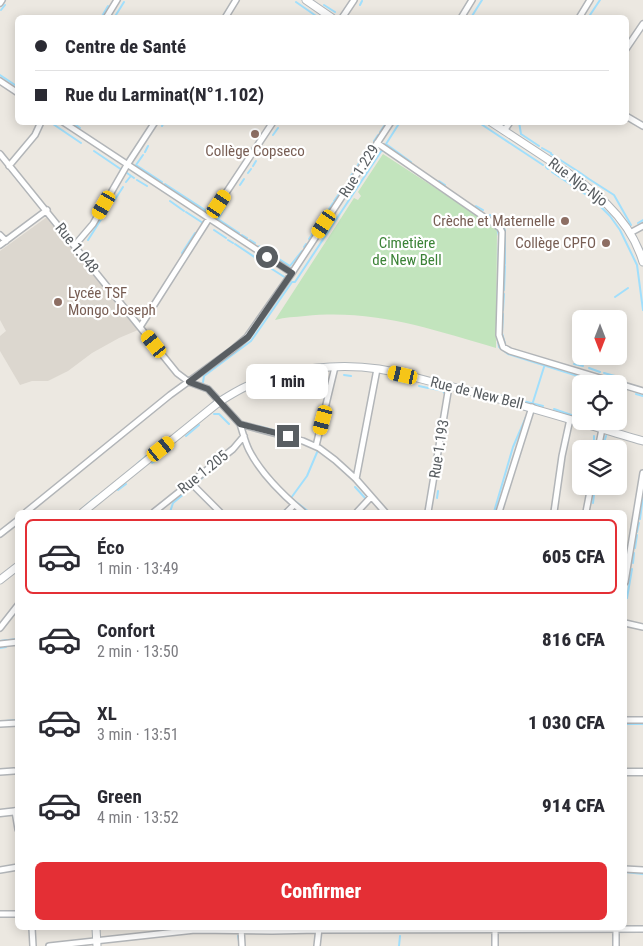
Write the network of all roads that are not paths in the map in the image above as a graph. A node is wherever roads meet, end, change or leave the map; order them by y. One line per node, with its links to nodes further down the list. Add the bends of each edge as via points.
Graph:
1 (2, 0): 8 (street)
2 (117, 0): 9 (street)
3 (236, 0): 10 (street)
4 (306, 0): 11 (main road)
5 (354, 0): 12 (street)
6 (472, 0): 13 (street)
7 (590, 0): 14 (street)
8 (0, 3)
9 (108, 15)
10 (227, 15)
11 (328, 15)
12 (344, 15)
13 (463, 15)
14 (581, 15)
15 (643, 24): 16 (street)
16 (629, 45)
17 (0, 81): 18 (street)
18 (15, 91)
19 (629, 118): 27 (street)
20 (40, 125): 32 (street)
21 (67, 125): 31 (street)
22 (153, 125): 31 (street)
23 (271, 125): 34 (street)
24 (389, 125): 29 (street, Rue 1.229)
25 (496, 125): 28 (main road, Rue Njo-Njo)
26 (508, 125): 28 (street)
27 (643, 126)
28 (504, 131): 36 (main road, Rue Njo-Njo, via 587,185 613,209)
29 (377, 143): 42 (street, Rue 1.229); 48 (street, via 500,228 500,341 504,348)
30 (0, 154): 32 (street, Rue 1.048)
31 (127, 165): 34 (street); 40 (street, via 93,224)
32 (9, 166): 33 (street, Rue 1.048)
33 (47, 210): 38 (street); 40 (street, Rue 1.048)
34 (208, 220): 42 (street); 43 (street)
35 (643, 226): 36 (street)
36 (630, 233): 41 (main road, Rue Njo-Njo)
37 (0, 235): 38 (street)
38 (6, 241): 39 (street)
39 (0, 245)
40 (75, 246): 43 (street, Rue 1.048)
41 (643, 262)
42 (292, 273): 46 (street, Rue 1.229, via 248,337)
43 (140, 327): 46 (street, Rue 1.048, via 177,373)
44 (335, 367): 45 (main road, Rue de New Bell); 49 (main road, Rue de New Bell, via 280,375 251,384); 56 (street)
45 (377, 369): 47 (main road, Rue de New Bell); 58 (street)
46 (189, 382): 49 (street, Rue 1.048, via 208,389); 64 (street, Rue 1.229)
47 (449, 386): 50 (main road, Rue de New Bell); 73 (street, Rue 1.193)
48 (643, 391)
49 (219, 402): 52 (street, Rue 1.048); 65 (main road, Rue de New Bell)
50 (532, 407): 51 (main road, Rue de New Bell); 74 (street)
51 (570, 419): 75 (street)
52 (240, 424): 54 (street); 56 (street)
53 (606, 430): 55 (main road, Rue de New Bell)
54 (244, 436): 59 (street, Rue 1.205); 62 (street, via 258,466)
55 (643, 440)
56 (316, 446): 58 (street)
57 (643, 473): 80 (street)
58 (356, 479): 61 (street)
59 (191, 483): 63 (street, Rue 1.205); 68 (street)
60 (589, 495): 76 (street)
61 (370, 497): 71 (street); 72 (street)
62 (294, 505): 69 (street); 70 (street)
63 (161, 507): 66 (street, Rue 1.205); 67 (street)
64 (28, 510)
65 (89, 510)
66 (157, 510)
67 (163, 510)
68 (218, 510)
69 (289, 510)
70 (300, 510)
71 (360, 510)
72 (383, 510)
73 (428, 510)
74 (500, 510)
75 (554, 510)
76 (586, 510)
77 (15, 522): 78 (street)
78 (0, 534)
79 (15, 568): 81 (main road)
80 (627, 570)
81 (0, 580)
82 (15, 609): 85 (street)
83 (627, 623): 84 (street)
84 (643, 627)
85 (0, 628)
86 (15, 642): 87 (street)
87 (0, 644)
88 (627, 720): 89 (street)
89 (643, 720)
90 (15, 723): 91 (street)
91 (0, 724)
92 (14, 770): 93 (street)
93 (0, 772)
94 (627, 772): 95 (street)
95 (643, 772)
96 (15, 811): 97 (street)
97 (0, 813)
98 (15, 868): 100 (street)
99 (627, 869): 101 (street)
100 (0, 870)
101 (643, 870)
102 (0, 914): 103 (street)
103 (15, 914)
104 (627, 928): 105 (street)
105 (643, 929)
106 (32, 930): 114 (street)
107 (96, 930): 113 (main road)
108 (195, 930): 113 (street)
109 (242, 930): 116 (street)
110 (318, 930): 117 (street)
111 (495, 930): 118 (street)
112 (616, 930): 119 (street)
113 (97, 943): 115 (street)
114 (33, 946)
115 (49, 946)
116 (242, 946)
117 (317, 946)
118 (495, 946)
119 (616, 946)

